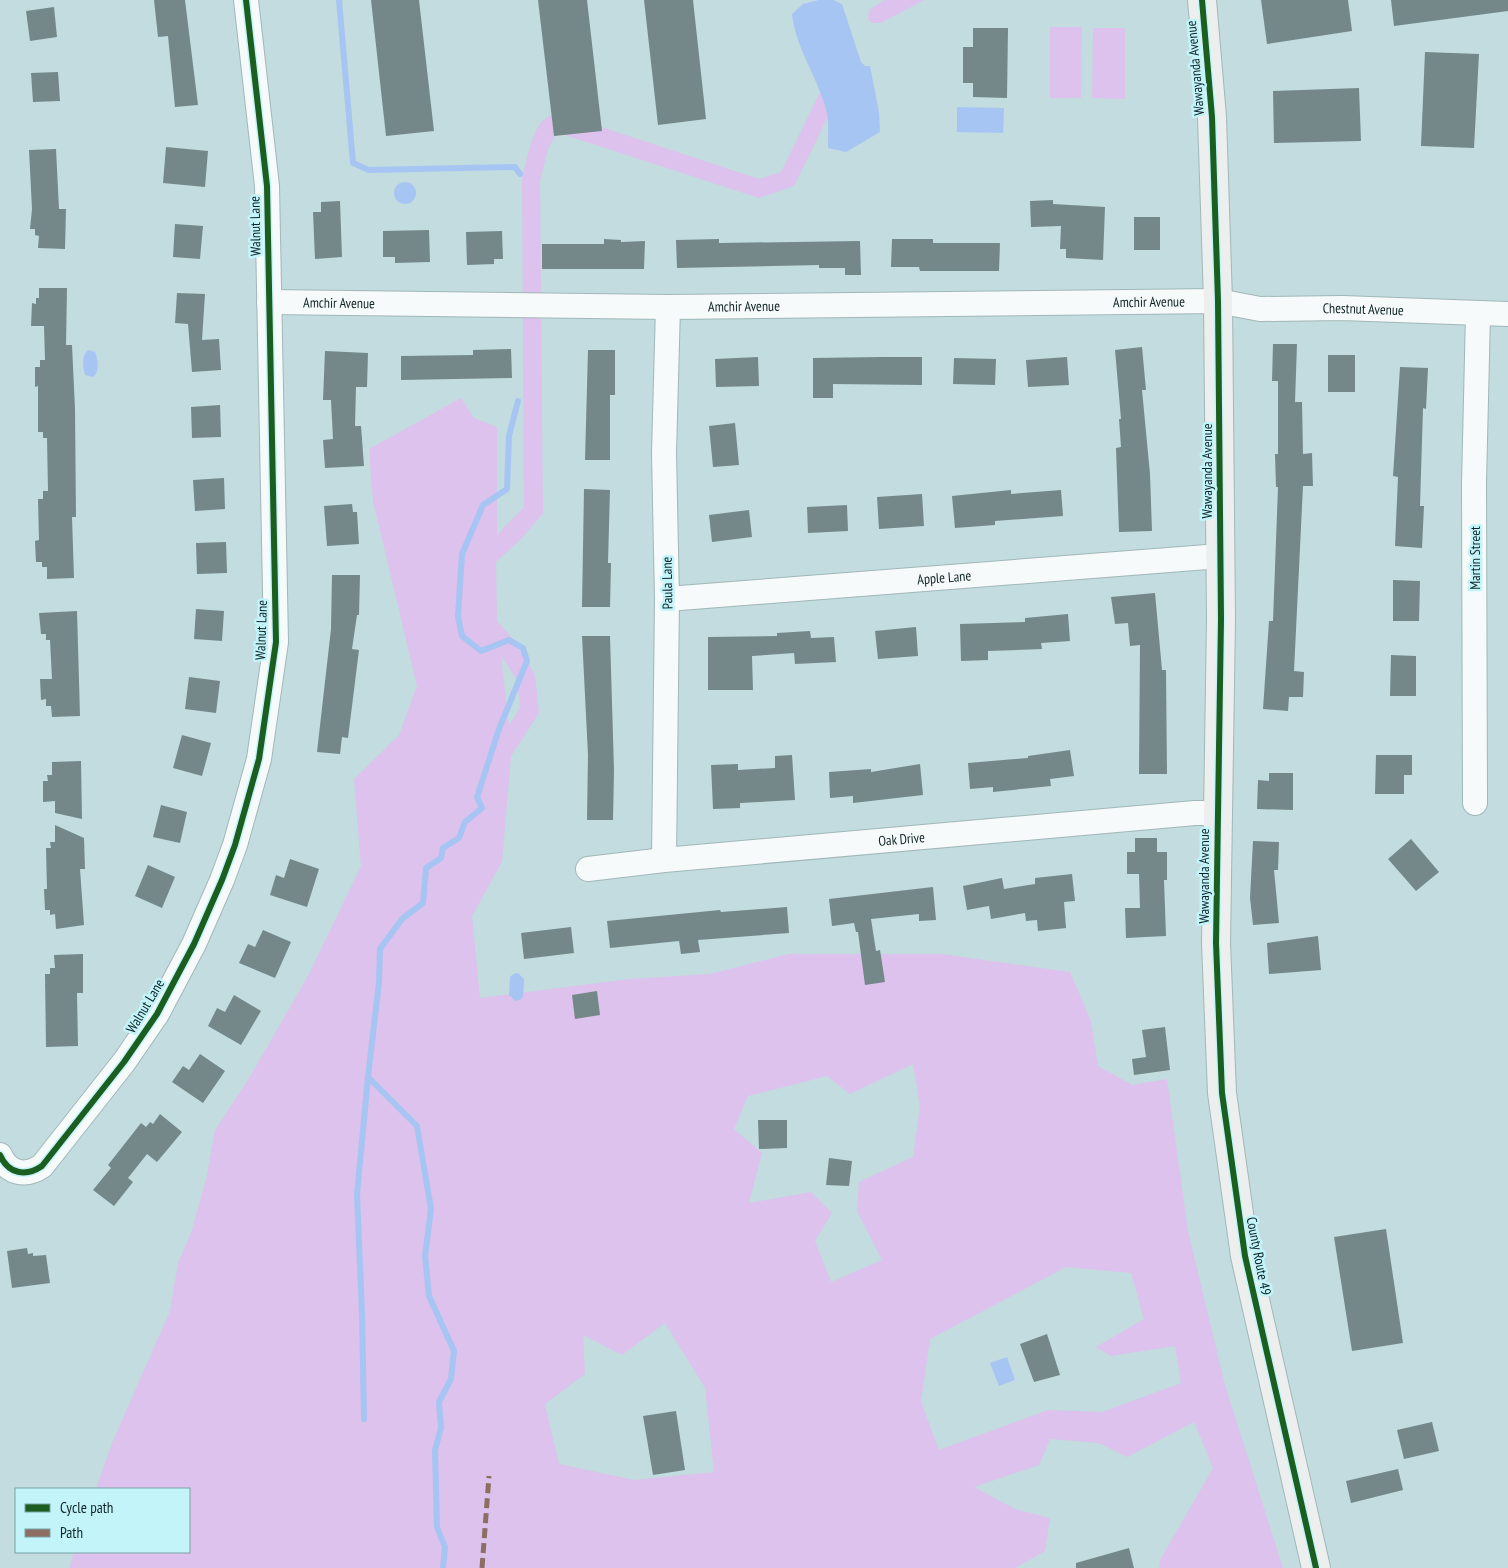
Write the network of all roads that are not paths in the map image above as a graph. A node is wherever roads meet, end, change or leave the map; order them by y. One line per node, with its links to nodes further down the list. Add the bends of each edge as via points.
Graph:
1 (246, 0): 4 (street, Walnut Lane, via 266,186)
2 (1202, 0): 3 (street, Wawayanda Avenue, via 1212,117)
3 (1218, 301): 5 (street, Amchir Avenue); 6 (street, Chestnut Avenue, via 1260,309 1342,308); 8 (street, Wawayanda Avenue)
4 (269, 302): 5 (street, Amchir Avenue); 15 (street, Walnut Lane, via 276,642 259,759 235,845 194,944 157,1014 124,1062 42,1166 26,1173)
5 (668, 307): 9 (street, Paula Lane, via 664,453)
6 (1478, 314): 7 (street, Chestnut Avenue); 10 (street, Martin Street, via 1474,484)
7 (1508, 314)
8 (1220, 556): 9 (street, Apple Lane); 11 (street, Wawayanda Avenue)
9 (667, 599): 12 (street, Paula Lane)
10 (1475, 803)
11 (1217, 813): 12 (street, Oak Drive); 14 (street, Wawayanda Avenue)
12 (664, 860): 13 (street, Oak Drive)
13 (588, 868)
14 (1216, 943): 16 (street, County Route 49, via 1222,1092 1232,1178 1245,1256)
15 (5, 1162)
16 (1316, 1568)

